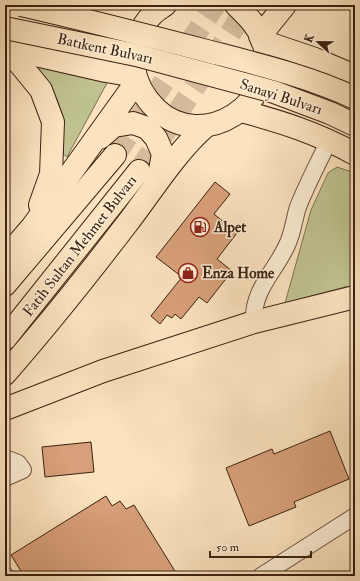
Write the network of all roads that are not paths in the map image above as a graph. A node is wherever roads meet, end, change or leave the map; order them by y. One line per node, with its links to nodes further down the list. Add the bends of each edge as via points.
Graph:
1 (21, 5): 8 (main road, Batıkent Bulvarı, bridge)
2 (165, 5): 13 (main road, via 152,14 139,34 133,59)
3 (236, 5): 6 (main road, via 252,21)
4 (286, 5): 6 (main road)
5 (5, 28): 11 (main road, Batıkent Bulvarı, bridge, via 136,55)
6 (261, 39): 10 (main road); 15 (main road, via 265,57 264,74 255,94)
7 (5, 48): 13 (main road)
8 (213, 52): 14 (main road, Sanayi Bulvarı, bridge, via 283,70)
9 (5, 53): 25 (main road, via 19,63 41,90 53,122 51,174)
10 (324, 63): 12 (main road); 18 (main road, via 308,78 302,89 298,111)
11 (205, 73): 16 (main road, Sanayi Bulvarı, bridge, via 274,92)
12 (355, 76)
13 (136, 78): 17 (main road, via 146,99 162,115 183,124); 20 (main road)
14 (355, 98)
15 (241, 111): 17 (main road, via 224,121); 18 (main road)
16 (355, 125)
17 (206, 126): 24 (main road, via 186,145)
18 (302, 130): 19 (main road)
19 (329, 140): 21 (main road); 29 (street, via 299,205 288,244 255,301)
20 (86, 154): 24 (main road, via 114,126 133,123 147,128 156,138 163,154 159,175); 25 (main road)
21 (355, 154)
22 (115, 155): 27 (main road, Fatih Sultan Mehmet Bulvarı)
23 (139, 171): 30 (main road, Fatih Sultan Mehmet Bulvarı)
24 (147, 198): 31 (main road, via 41,333)
25 (32, 227): 26 (main road)
26 (5, 258)
27 (5, 285)
28 (355, 297): 29 (main road)
29 (254, 322): 32 (main road, via 103,371)
30 (5, 339)
31 (5, 374)
32 (5, 409)
33 (5, 460): 34 (street, via 18,463 23,470)
34 (5, 478)
35 (355, 516): 36 (street)
36 (261, 576)

